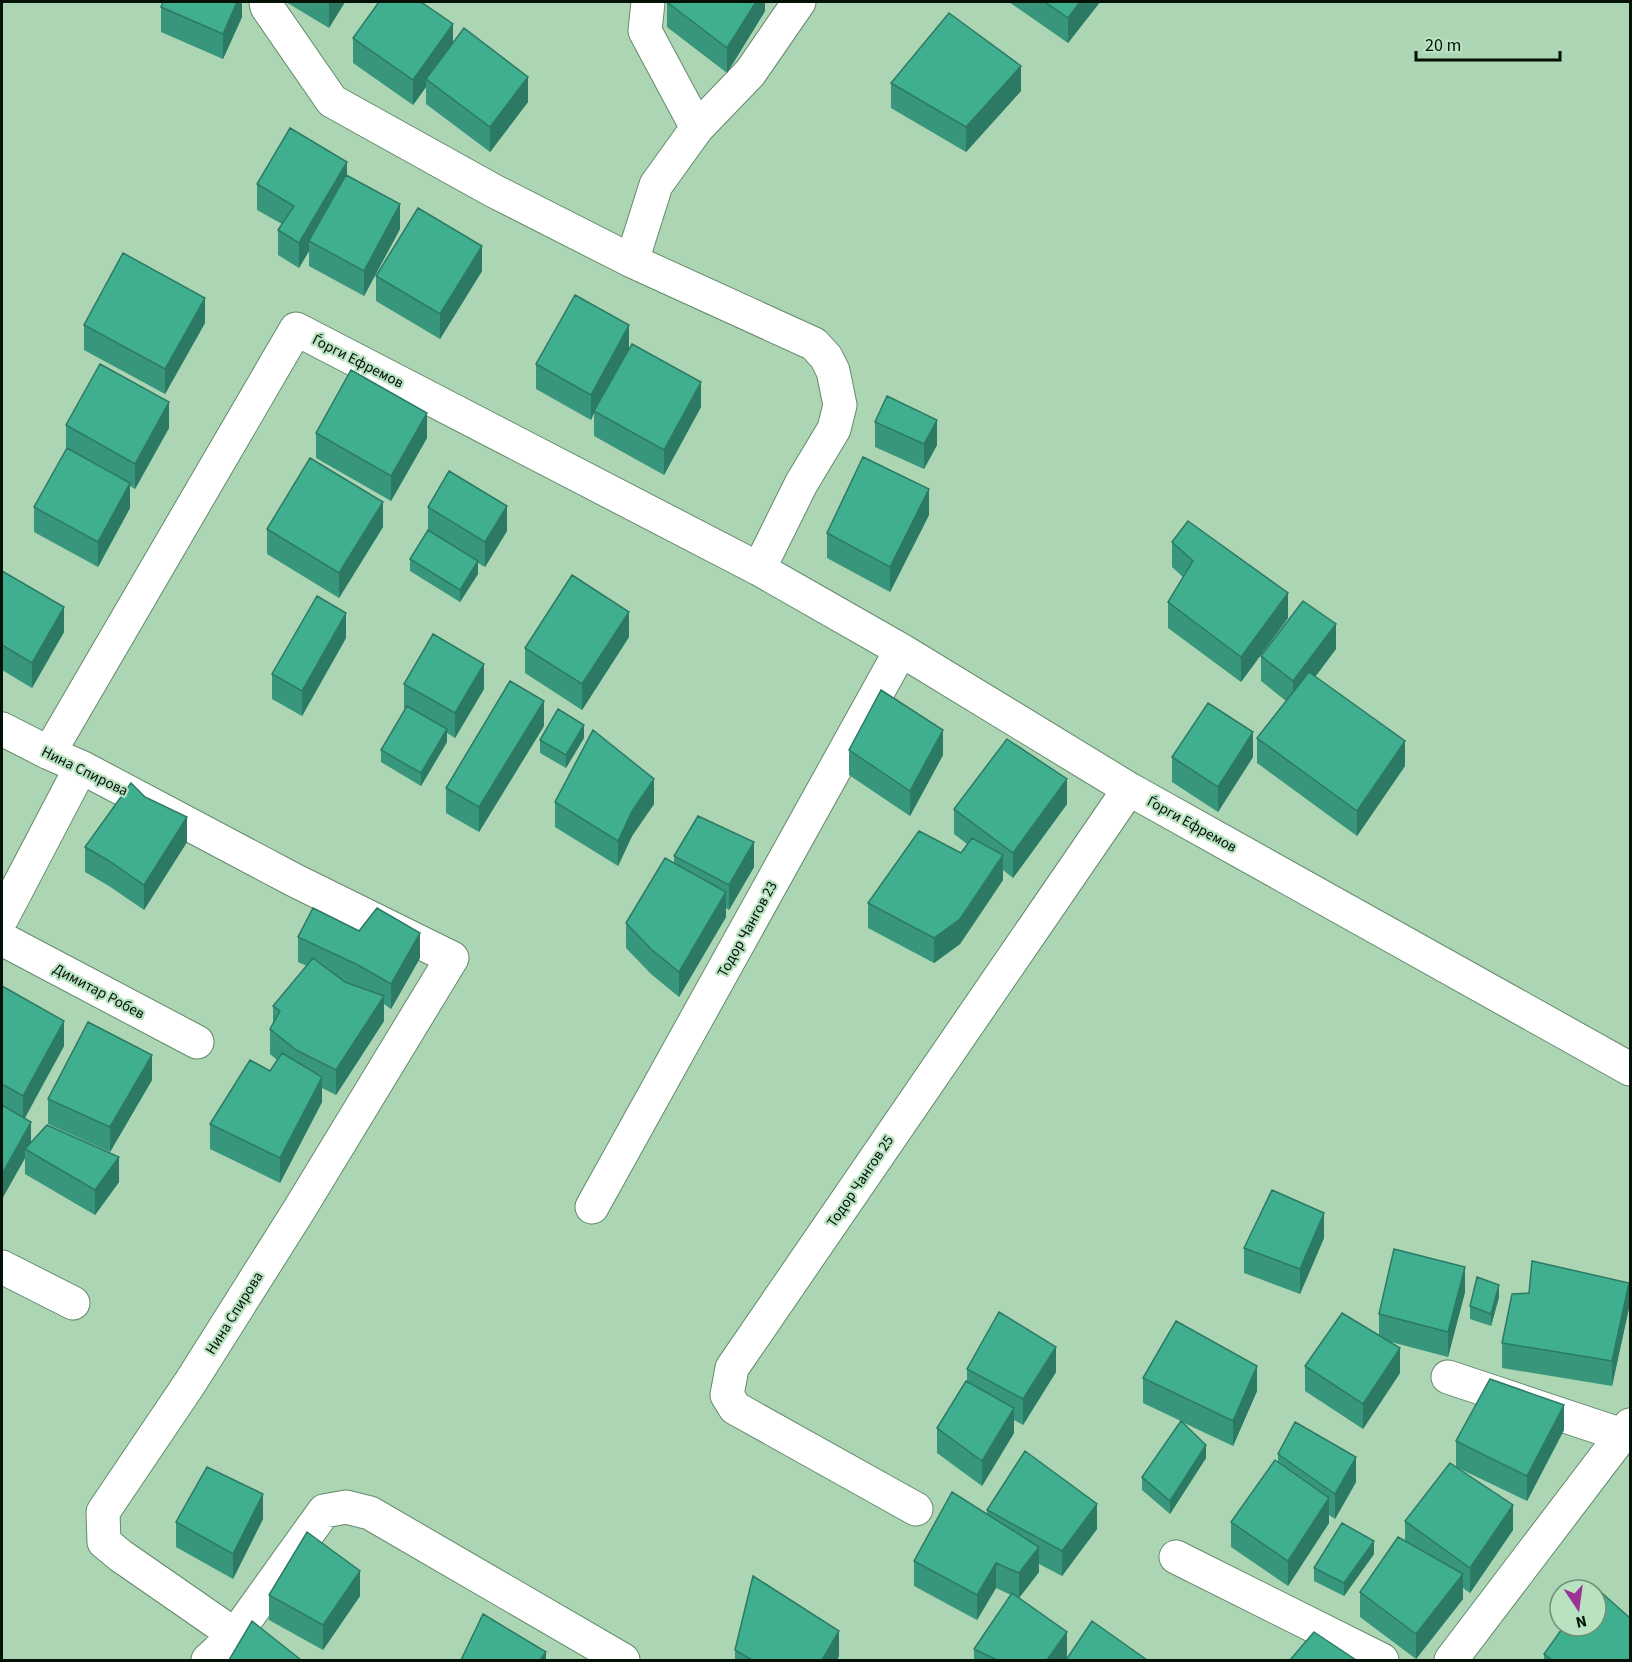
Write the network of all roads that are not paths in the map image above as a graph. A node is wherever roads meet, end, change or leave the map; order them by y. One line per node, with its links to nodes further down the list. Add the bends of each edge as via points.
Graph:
1 (266, 2): 5 (street, via 332,101 494,191)
2 (648, 2): 4 (street, via 645,31)
3 (799, 2): 4 (street, via 750,73)
4 (698, 128): 5 (street, via 656,185)
5 (632, 261): 6 (street, via 814,344 833,371 840,405 834,429 801,484)
6 (759, 569): 7 (street, Ѓорги Ефремов); 9 (street, Ѓорги Ефремов, via 296,329)
7 (902, 650): 11 (street, Ѓорги Ефремов); 16 (street, Тодор Чангов 23)
8 (2, 729): 9 (street, Нина Спирова)
9 (49, 753): 10 (street, Нина Спирова)
10 (81, 767): 12 (street); 23 (street, Нина Спирова, via 452,958 196,1374 103,1512 104,1542)
11 (1129, 789): 15 (street, Ѓорги Ефремов); 21 (street, Тодор Чангов 25, via 732,1368 727,1395 735,1408)
12 (2, 918)
13 (2, 939): 14 (street, Димитар Робев)
14 (197, 1042)
15 (1630, 1069)
16 (592, 1207)
17 (2, 1267): 18 (street)
18 (73, 1304)
19 (1448, 1377): 20 (street)
20 (1626, 1430): 27 (street)
21 (916, 1509)
22 (1176, 1557): 26 (street)
23 (235, 1635): 24 (street); 25 (street, via 324,1511 346,1507 370,1513)
24 (208, 1660)
25 (623, 1660)
26 (1382, 1660)
27 (1451, 1660)

